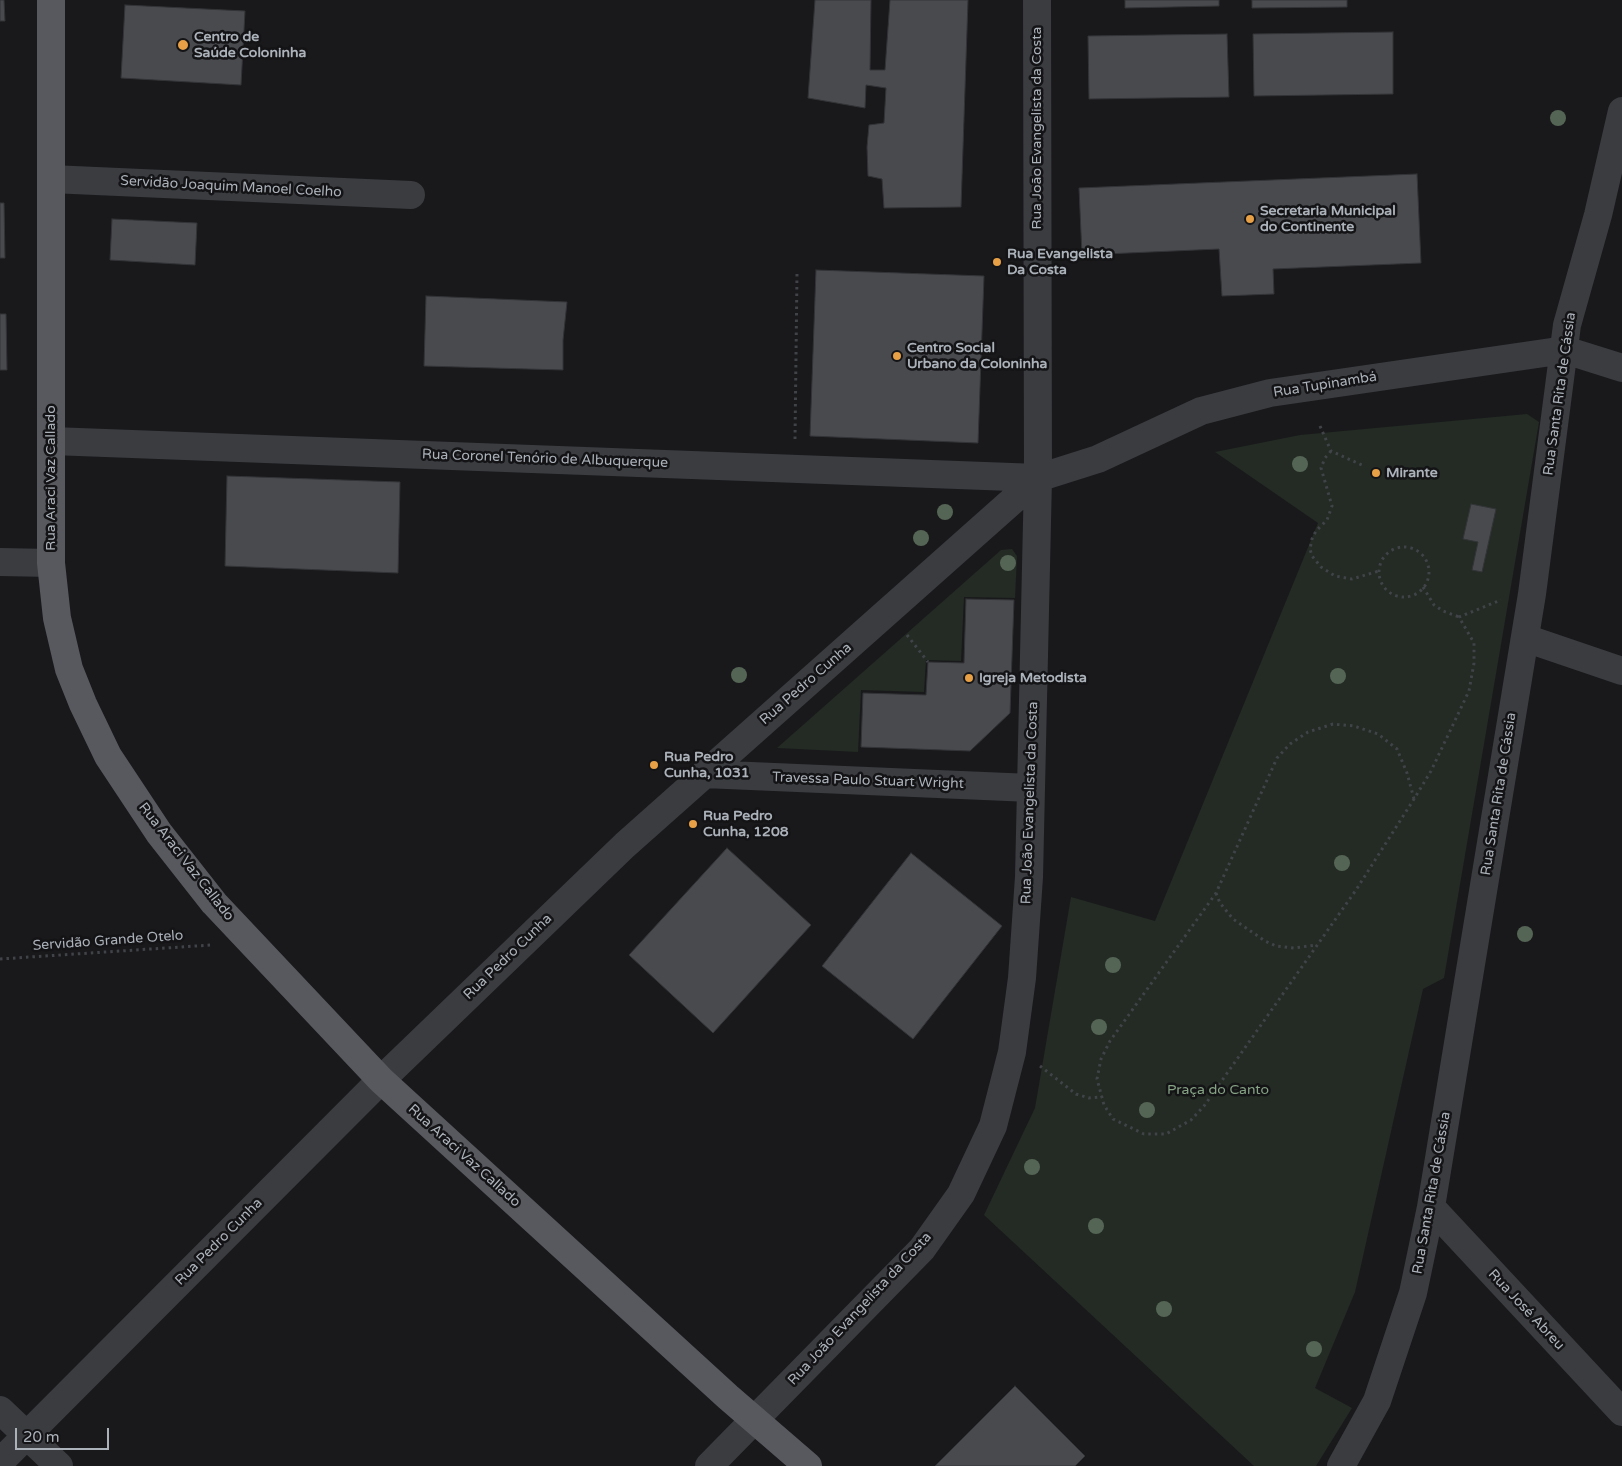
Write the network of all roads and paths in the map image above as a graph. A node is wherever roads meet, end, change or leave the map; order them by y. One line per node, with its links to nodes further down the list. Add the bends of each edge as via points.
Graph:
1 (51, 0): 4 (main road, Rua Araci Vaz Callado)
2 (1037, 0): 14 (street, Rua João Evangelista da Costa)
3 (1622, 111): 7 (street, Rua Santa Rita de Cássia, via 1598,215 1567,325)
4 (51, 179): 5 (street, Servidão Joaquim Manoel Coelho); 10 (main road, Rua Araci Vaz Callado)
5 (411, 195)
6 (797, 272): 11 (path)
7 (1565, 350): 8 (street, Rua Tupinambá); 14 (street, Rua Tupinambá, via 1270,393 1200,411 1098,459); 22 (street, Rua Santa Rita de Cássia)
8 (1622, 368)
9 (1320, 426): 12 (path)
10 (52, 441): 14 (street, Rua Coronel Tenório de Albuquerque); 16 (main road, Rua Araci Vaz Callado)
11 (795, 449)
12 (1331, 451): 13 (path); 17 (path, via 1321,468 1332,506 1327,520 1312,539 1312,556 1327,572 1343,578)
13 (1364, 466)
14 (1038, 478): 25 (street, Rua Pedro Cunha); 26 (street, Rua João Evangelista da Costa)
15 (0, 562): 16 (street)
16 (51, 563): 33 (main road, Rua Araci Vaz Callado, via 57,618 69,669 108,756 159,833 214,903)
17 (1379, 572): 18 (path, via 1384,587 1398,596 1414,595); 18 (path, via 1384,556 1390,550 1406,546 1414,548 1421,553 1429,568)
18 (1423, 588): 20 (path, via 1434,605)
19 (1510, 597): 20 (path)
20 (1459, 617): 27 (path, via 1474,643 1469,691 1435,764)
21 (903, 631): 23 (path)
22 (1524, 638): 24 (street); 35 (street, Rua Santa Rita de Cássia)
23 (928, 662)
24 (1622, 670)
25 (704, 774): 26 (street, Travessa Paulo Stuart Wright); 33 (street, Rua Pedro Cunha, via 625,845)
26 (1031, 788): 38 (street, Rua João Evangelista da Costa, via 1022,978 1012,1052 993,1126 961,1194 922,1249)
27 (1414, 799): 28 (path, via 1397,748 1378,734 1354,726 1333,724 1308,732 1277,758); 30 (path)
28 (1216, 893): 30 (path, via 1233,919 1265,941 1286,948); 34 (path, via 1110,1040 1101,1059 1097,1079)
29 (217, 945): 31 (path, Servidão Grande Otelo)
30 (1317, 945): 34 (path, via 1191,1120 1166,1134 1144,1134 1113,1119)
31 (0, 959)
32 (1034, 1062): 34 (path, via 1076,1094)
33 (381, 1080): 38 (main road, Rua Araci Vaz Callado); 39 (street, Rua Pedro Cunha)
34 (1102, 1097)
35 (1431, 1207): 37 (street, Rua José Abreu); 44 (street, Rua Santa Rita de Cássia, via 1413,1293 1396,1348 1377,1400)
36 (0, 1410): 39 (street)
37 (1622, 1412)
38 (755, 1420): 42 (street, Rua João Evangelista da Costa); 43 (main road, Rua Araci Vaz Callado)
39 (27, 1435): 40 (street, Rua Pedro Cunha); 41 (street)
40 (0, 1462)
41 (59, 1466)
42 (709, 1466)
43 (808, 1466)
44 (1341, 1466)

